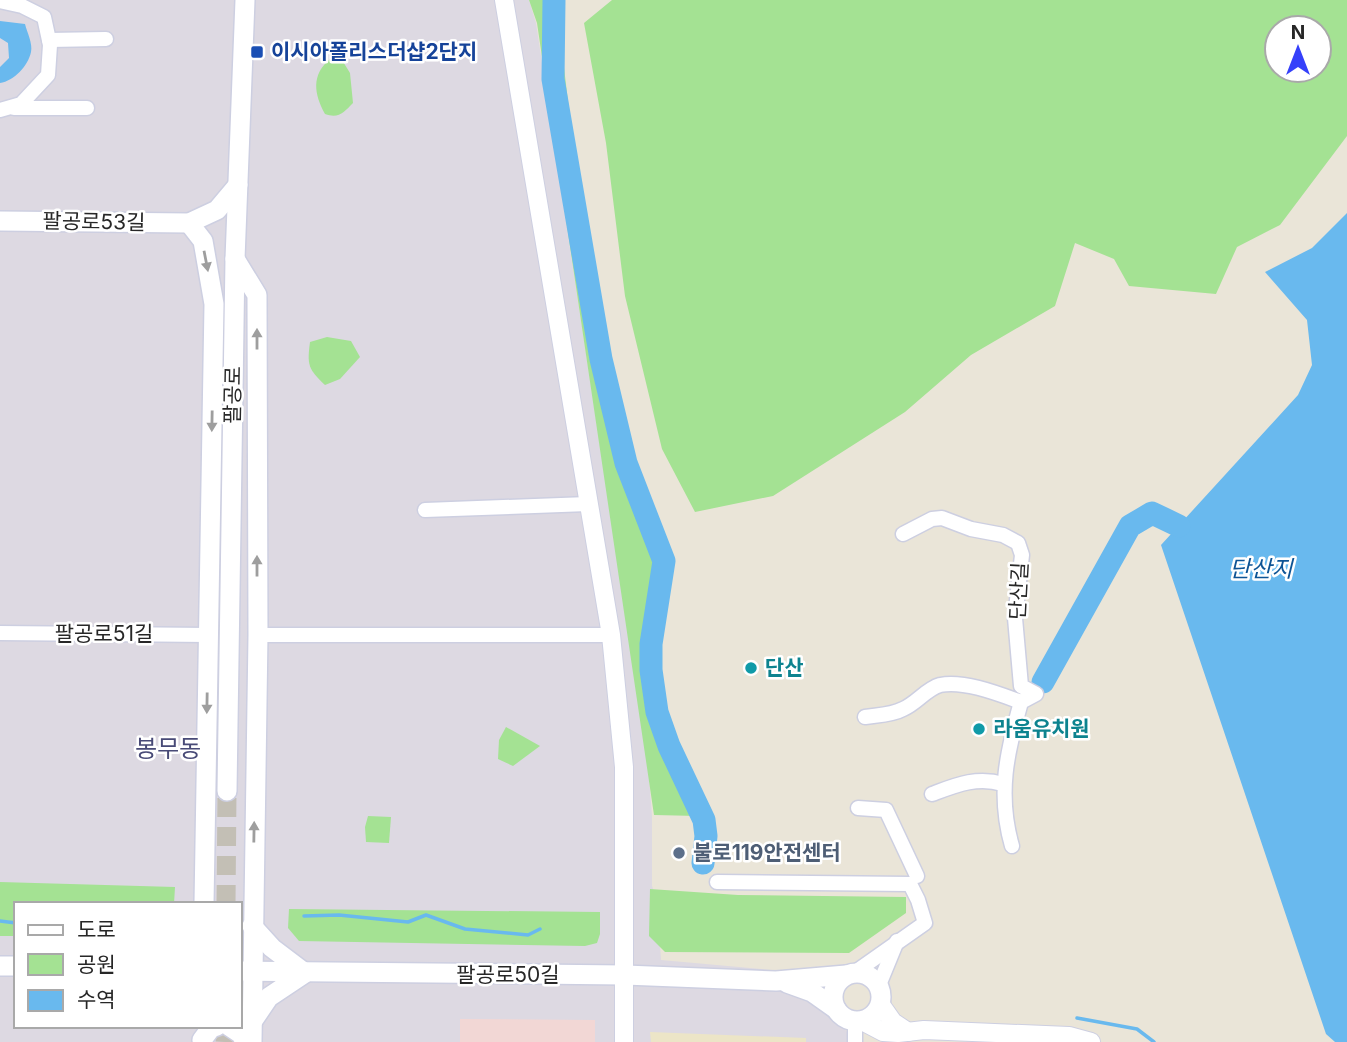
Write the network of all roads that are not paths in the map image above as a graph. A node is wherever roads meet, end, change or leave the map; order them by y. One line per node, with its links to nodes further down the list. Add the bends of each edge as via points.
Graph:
1 (245, 0): 8 (main road, 팔공로)
2 (505, 0): 13 (street)
3 (0, 1): 5 (street, via 44,17)
4 (106, 39): 5 (street)
5 (49, 40): 7 (street, via 48,75 21,104)
6 (87, 108): 7 (street)
7 (5, 109)
8 (238, 184): 10 (main road, via 217,210); 11 (main road, 팔공로)
9 (0, 221): 10 (main road, 팔공로53길)
10 (189, 223): 12 (main road, one-way to 12, via 203,242)
11 (235, 259): 12 (main road); 18 (main road, one-way to 11, via 257,295); 23 (main road, 팔공로)
12 (214, 304): 17 (main road, one-way to 17)
13 (588, 504): 14 (street); 19 (street)
14 (425, 510)
15 (903, 534): 20 (street, 단산길, via 942,518 1018,543 1022,555 1015,618 1021,686 1036,694)
16 (0, 633): 17 (street, 팔공로51길)
17 (208, 635): 29 (main road, one-way to 29)
18 (258, 635): 19 (street); 30 (main road, one-way to 18)
19 (611, 635): 35 (street, via 624,767)
20 (1021, 702): 21 (street, via 970,687 942,685 904,709); 22 (street, 단산길)
21 (865, 717)
22 (1003, 784): 24 (street, via 964,782); 26 (street, 단산길)
23 (227, 790)
24 (932, 794)
25 (858, 808): 27 (street, via 886,810)
26 (1012, 846)
27 (917, 876)
28 (717, 882): 31 (street, via 910,884 925,923)
29 (207, 898)
30 (248, 913): 32 (main road); 33 (main road, via 272,948)
31 (897, 941): 34 (street); 37 (street)
32 (245, 972): 33 (main road, 팔공로50길); 42 (main road)
33 (305, 973): 35 (main road, 팔공로50길); 42 (main road, via 269,997)
34 (850, 974): 36 (main road); 37 (main road, via 870,976); 39 (main road, via 835,986)
35 (625, 975): 36 (main road, 팔공로50길); 45 (street)
36 (776, 981): 39 (main road, via 812,992)
37 (878, 985): 38 (main road)
38 (881, 1005): 40 (main road); 43 (street)
39 (836, 1009): 40 (main road)
40 (858, 1021): 43 (street, via 883,1032); 46 (street)
41 (232, 1028): 44 (main road)
42 (252, 1032)
43 (909, 1035): 47 (street, via 924,1030 1069,1036)
44 (244, 1042)
45 (624, 1042)
46 (855, 1042)
47 (1091, 1042)

